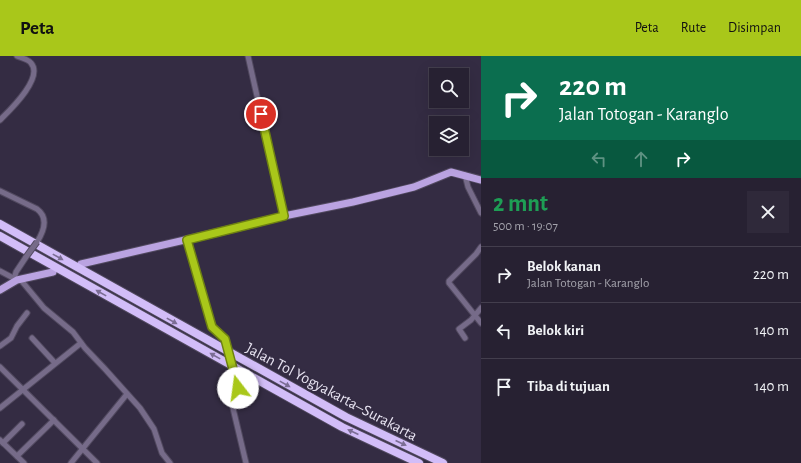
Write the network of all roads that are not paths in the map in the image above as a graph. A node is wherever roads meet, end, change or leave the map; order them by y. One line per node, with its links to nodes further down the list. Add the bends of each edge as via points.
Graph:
1 (17, 56): 3 (street, via 30,62 33,75 29,87)
2 (248, 56): 8 (street)
3 (1, 116)
4 (461, 174): 5 (main road); 7 (street); 8 (main road, via 446,173 414,187)
5 (481, 180)
6 (0, 191): 16 (street, bridge, via 37,209 45,221 45,228 16,272)
7 (481, 213)
8 (284, 216): 11 (main road)
9 (0, 224): 42 (highway, Jalan Tol Yogyakarta–Surakarta, one-way to 42, via 346,418)
10 (0, 236): 36 (highway, Jalan Tol Yogyakarta–Surakarta, one-way to 10, via 342,427)
11 (187, 240): 13 (main road); 41 (street, bridge, via 212,327 225,339 238,388 232,404)
12 (481, 247): 20 (street, via 449,280)
13 (81, 264)
14 (0, 271): 16 (street)
15 (53, 272): 16 (main road)
16 (17, 280): 17 (main road); 24 (street, via 42,306 73,332)
17 (0, 290)
18 (481, 308): 20 (street)
19 (27, 313): 25 (street, via 16,326 11,338)
20 (475, 316): 21 (street); 23 (street, via 459,330)
21 (481, 323)
22 (32, 338): 26 (street)
23 (465, 338)
24 (80, 343): 26 (street); 29 (street)
25 (0, 346)
26 (55, 363): 28 (street)
27 (0, 367): 28 (street)
28 (23, 389): 30 (street); 31 (street)
29 (127, 394): 34 (street); 40 (street, via 154,429 162,452)
30 (0, 408)
31 (54, 420): 34 (street); 35 (street)
32 (22, 424): 33 (street)
33 (1, 441): 35 (street)
34 (83, 449): 38 (street); 39 (street)
35 (17, 456): 37 (street)
36 (416, 462)
37 (24, 463)
38 (71, 463)
39 (97, 463)
40 (170, 463)
41 (246, 463)
42 (443, 463)

